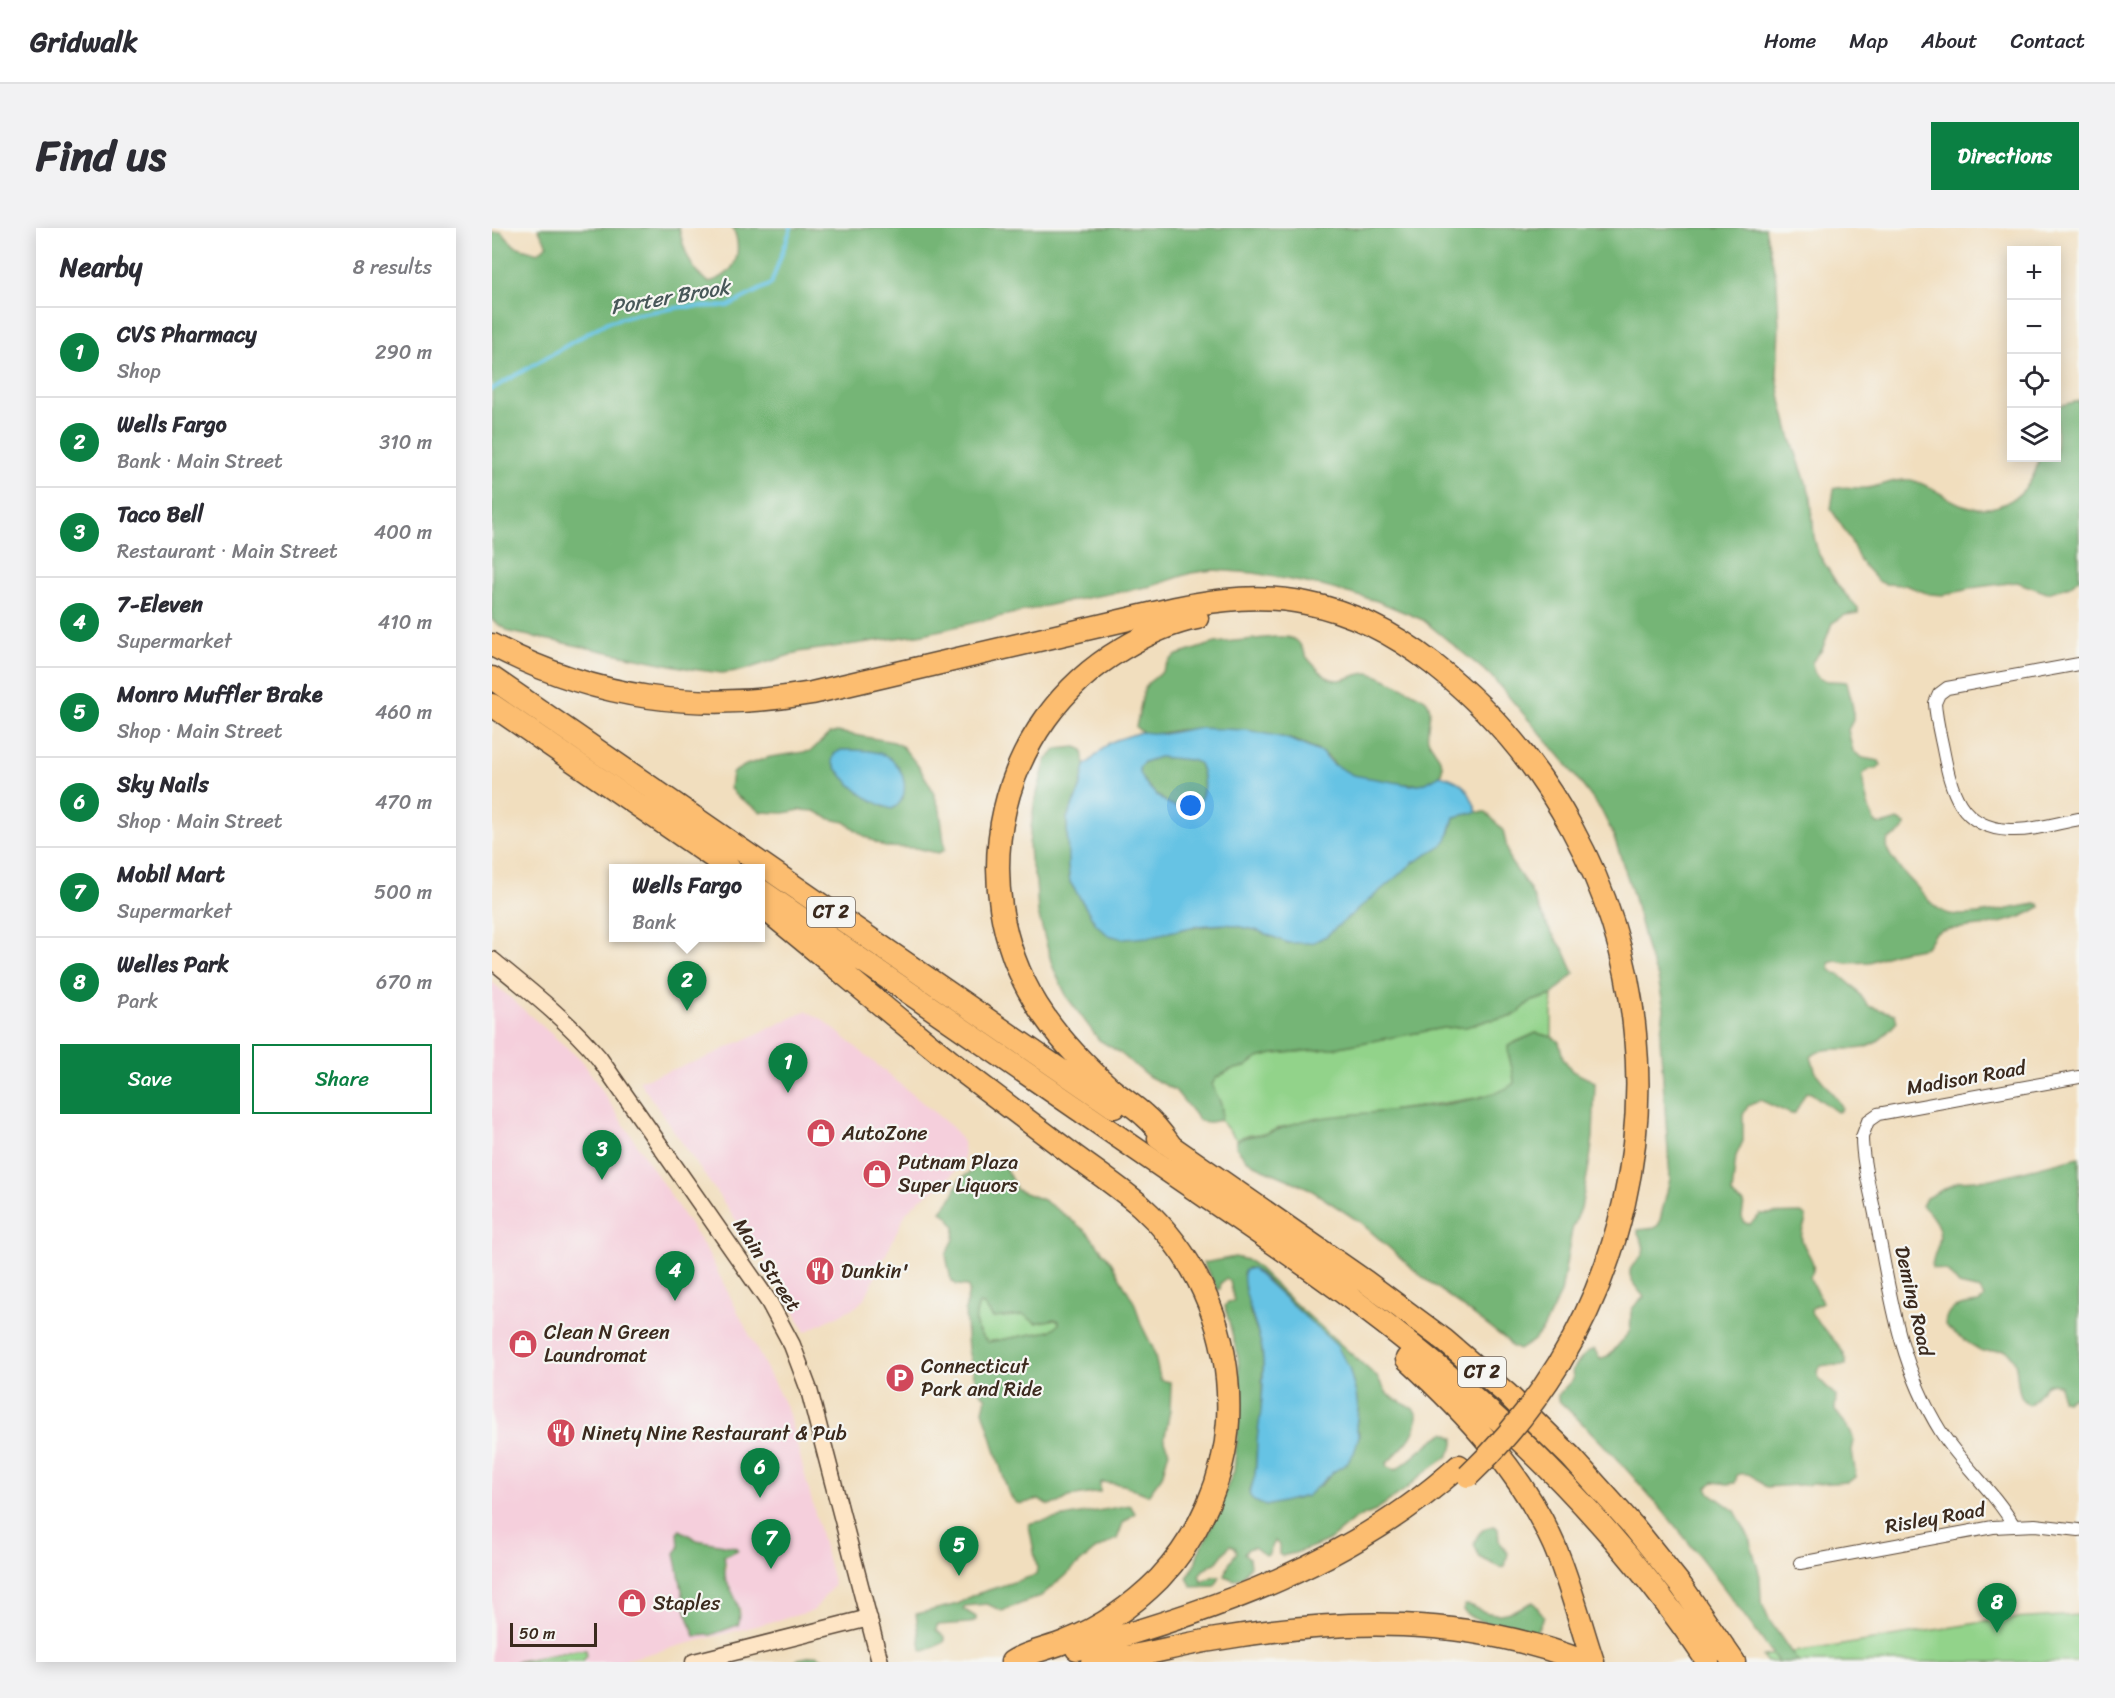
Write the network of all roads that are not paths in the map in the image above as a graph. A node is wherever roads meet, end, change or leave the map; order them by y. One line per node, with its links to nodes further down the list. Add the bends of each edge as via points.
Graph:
1 (492, 645): 18 (highway, via 544,669 609,690 659,699 712,702 812,693 1176,608 1235,599 1281,599 1327,608 1371,625 1414,650 1450,677 1486,712 1554,797 1601,891 1628,986 1637,1080 1630,1174 1618,1227 1586,1315)
2 (2079, 664): 5 (street, via 1947,688 1939,694 1935,708 1950,784 1970,814 1994,827 2012,830)
3 (492, 678): 9 (highway, CT 2)
4 (492, 705): 6 (highway)
5 (2079, 819)
6 (702, 850): 7 (highway); 8 (highway)
7 (714, 864)
8 (723, 864)
9 (762, 864)
10 (765, 866): 16 (highway, CT 2)
11 (765, 893): 17 (highway, CT 2)
12 (765, 909): 27 (highway, via 962,1071 1142,1207 1192,1268 1218,1328 1227,1377 1226,1442 1210,1498 1186,1545 1159,1578 1113,1617 1082,1635)
13 (492, 960): 23 (main road, Main Street, via 549,1007 594,1052 769,1302 792,1345 809,1390)
14 (2079, 1077): 15 (street, Madison Road, via 1885,1113 1873,1117)
15 (1865, 1126): 20 (street, Deming Road, via 1863,1148 1904,1355 1942,1433)
16 (1171, 1146): 18 (highway, via 1149,1119 1104,1082 1063,1040 1020,972 1006,936 998,890 1002,822 1012,784 1034,738 1064,697 1094,667 1145,636 1193,619 1246,612 1296,615 1333,624 1370,639 1413,667 1452,698 1494,741 1526,780 1558,832 1589,896 1603,937 1622,1037 1623,1101 1618,1160 1594,1258); 31 (highway, CT 2, via 1366,1282 1444,1340 1507,1394 1634,1527)
17 (1309, 1268): 24 (highway, via 1452,1402 1513,1473 1554,1545); 30 (highway, CT 2, via 1446,1373 1564,1483 1634,1561)
18 (1554, 1359): 19 (highway, bridge, via 1514,1427)
19 (1463, 1471): 28 (highway, via 1377,1528 1276,1581 1168,1622); 29 (highway, via 1440,1500 1405,1526 1327,1571 1226,1616)
20 (2014, 1526): 21 (street, Risley Road); 22 (street, Risley Road, via 1972,1530)
21 (2079, 1530)
22 (1800, 1563)
23 (869, 1618): 25 (main road); 26 (main road, Main Street)
24 (1584, 1661): 29 (highway, via 1480,1632 1376,1624 1256,1633)
25 (694, 1662)
26 (880, 1662)
27 (1012, 1662)
28 (1023, 1662)
29 (1091, 1662)
30 (1708, 1662)
31 (1734, 1662)

